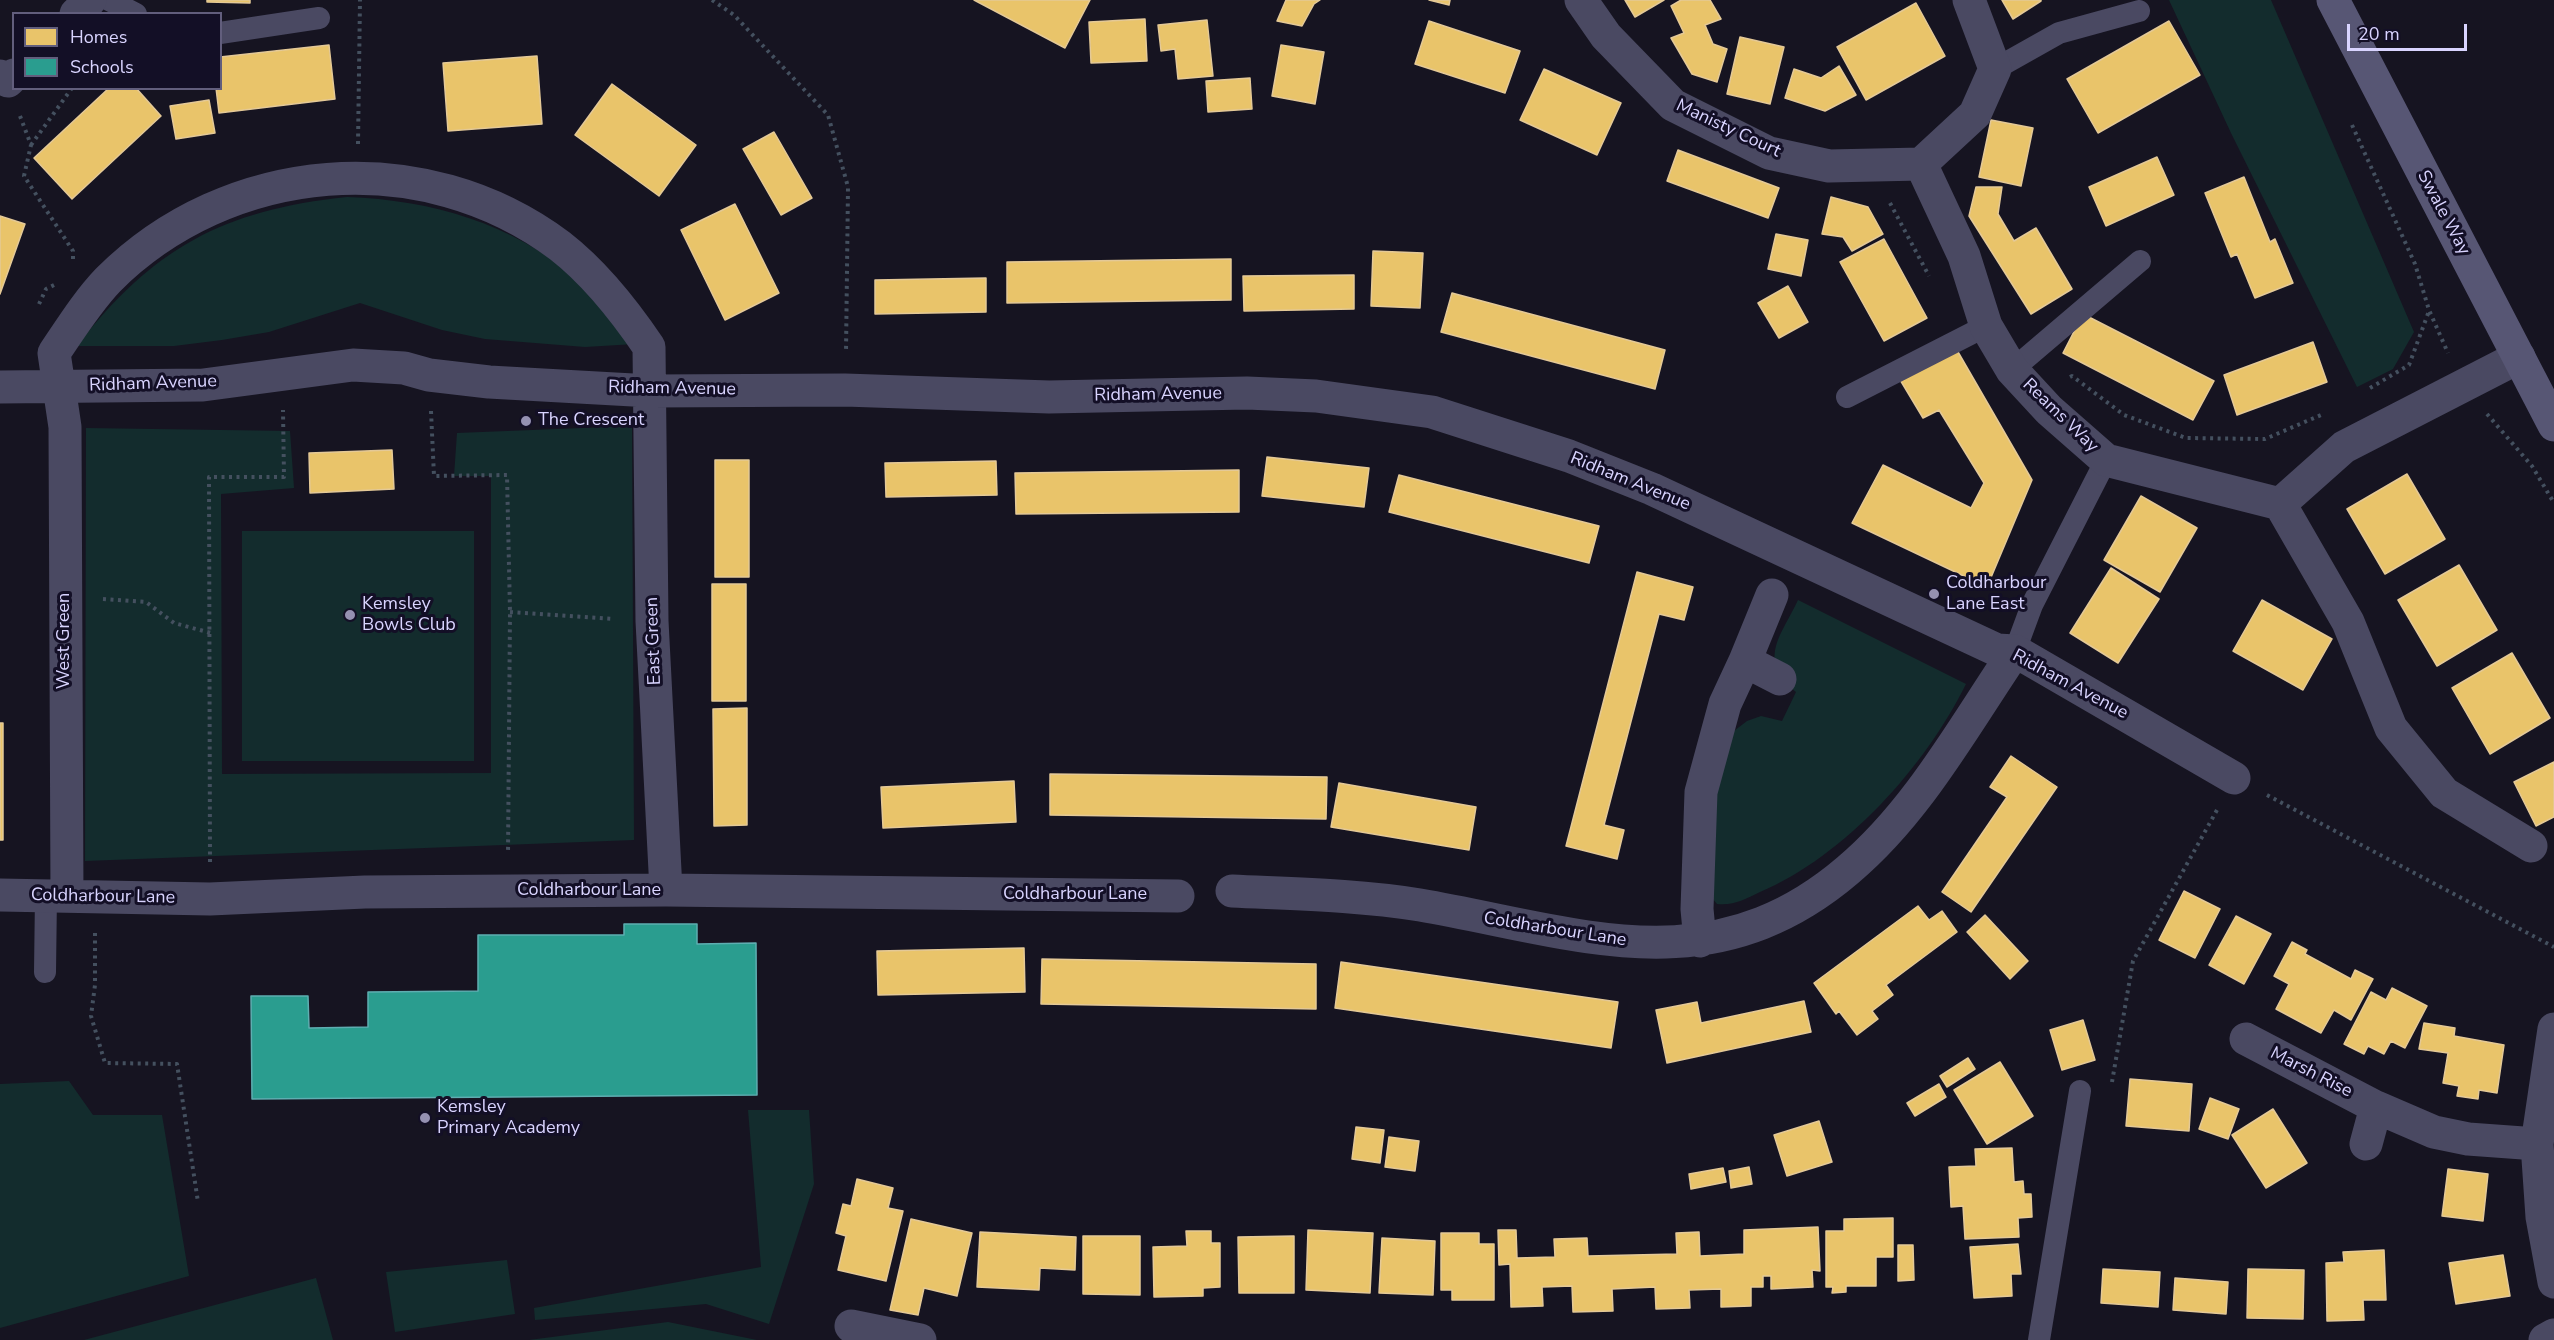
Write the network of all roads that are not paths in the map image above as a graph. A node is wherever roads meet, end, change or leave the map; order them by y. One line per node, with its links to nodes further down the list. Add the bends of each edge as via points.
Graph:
1 (90, 0): 7 (street)
2 (109, 0): 8 (lane)
3 (1581, 0): 12 (street, Manisty Court, via 1606,36 1673,105 1769,153 1829,166)
4 (1969, 0): 11 (street)
5 (2332, 0): 15 (main road, Swale Way)
6 (2139, 11): 11 (lane, via 2059,33)
7 (78, 12)
8 (132, 12)
9 (319, 18): 10 (lane)
10 (222, 33)
11 (1995, 69): 12 (street, via 1976,114)
12 (1921, 164): 14 (street, Reams Way, via 1964,256)
13 (2140, 261): 16 (lane)
14 (1986, 326): 16 (street, Reams Way); 20 (lane)
15 (2519, 357): 21 (main road, Swale Way); 23 (street, via 2344,447)
16 (2013, 370): 22 (street, Reams Way)
17 (59, 386): 18 (street, Ridham Avenue); 19 (street, Ridham Avenue, via 203,385 353,365 404,368 489,382); 19 (street, via 54,353 79,315 108,281 178,225 260,190 304,181 357,177 394,179 482,202 560,246 624,310 649,347); 33 (street, West Green, via 65,427)
18 (0, 387)
19 (651, 391): 25 (street, Ridham Avenue, via 845,390 1049,397 1247,393 1316,396 1432,412 1569,456 1652,489 1997,650); 30 (street, East Green, via 652,621)
20 (1847, 397)
21 (2554, 425)
22 (2106, 460): 23 (street, Reams Way); 25 (lane, via 2032,605)
23 (2280, 504): 29 (street, via 2348,622 2391,728 2444,793)
24 (1772, 595): 26 (street)
25 (2014, 651): 28 (street, Ridham Avenue); 35 (street, Coldharbour Lane, via 1926,784 1849,869 1803,904 1745,929)
26 (1745, 662): 27 (street); 35 (street, via 1725,704 1701,792 1697,909)
27 (1780, 679)
28 (2235, 778)
29 (2531, 846)
30 (666, 890): 33 (street, Coldharbour Lane, via 365,892 210,899); 34 (street, Coldharbour Lane)
31 (1232, 891): 35 (street, Coldharbour Lane, via 1418,905 1543,932 1608,941)
32 (0, 895): 33 (street, Coldharbour Lane)
33 (69, 896): 36 (lane)
34 (1178, 896)
35 (1700, 941)
36 (45, 972)
37 (2553, 1029): 42 (street)
38 (2246, 1039): 40 (street, Marsh Rise)
39 (2080, 1091): 47 (lane)
40 (2376, 1107): 41 (street); 42 (street, Marsh Rise, via 2434,1132 2468,1139)
41 (2366, 1144)
42 (2537, 1144): 43 (street, via 2542,1217)
43 (2554, 1282)
44 (851, 1326): 46 (street)
45 (2554, 1335): 48 (street)
46 (920, 1340)
47 (2039, 1340)
48 (2545, 1340)

